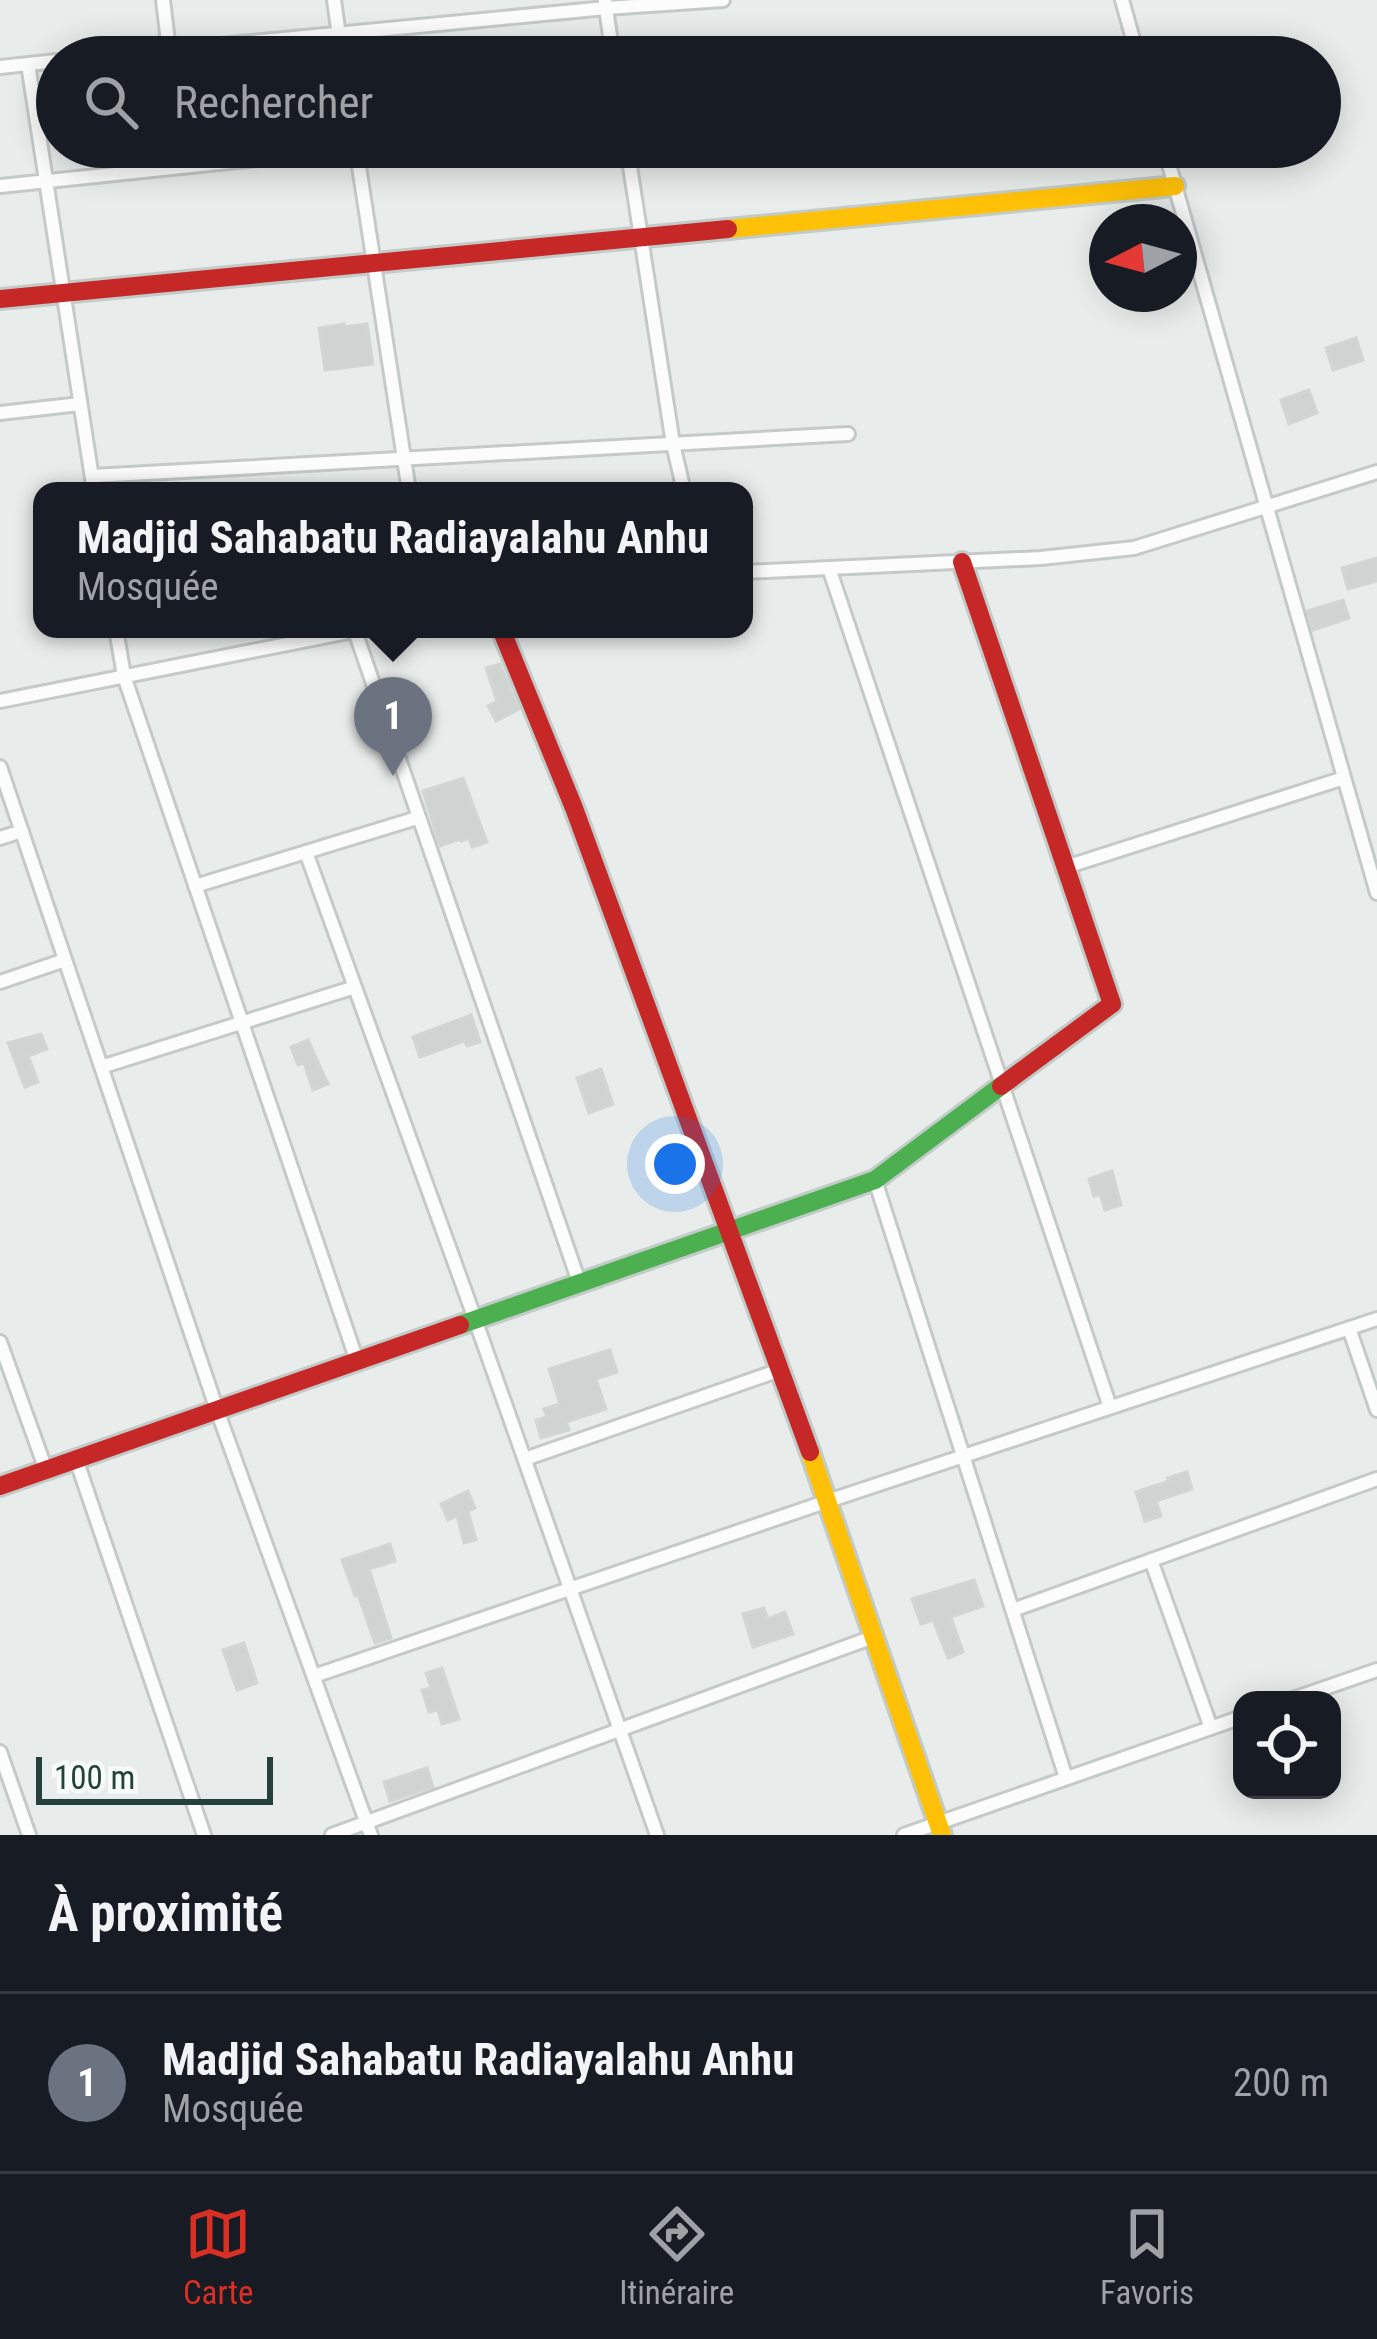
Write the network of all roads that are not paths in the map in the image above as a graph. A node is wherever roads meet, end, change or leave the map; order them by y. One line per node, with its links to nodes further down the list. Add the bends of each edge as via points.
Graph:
1 (163, 0): 7 (street)
2 (334, 0): 6 (street)
3 (723, 0): 5 (street)
4 (1122, 0): 10 (street)
5 (605, 4): 6 (street); 9 (street)
6 (339, 34): 8 (street)
7 (167, 36)
8 (318, 36)
9 (610, 36)
10 (1132, 36)
11 (36, 63): 12 (street)
12 (28, 64): 13 (street); 14 (street)
13 (0, 67)
14 (36, 120)
15 (43, 168): 20 (street)
16 (173, 168): 20 (street)
17 (359, 168): 24 (street)
18 (630, 168): 23 (street)
19 (1170, 168): 22 (street)
20 (45, 182): 21 (street); 25 (street)
21 (0, 186)
22 (1175, 187): 23 (street); 37 (street)
23 (641, 238): 24 (street); 30 (street)
24 (374, 263): 25 (street); 31 (street)
25 (61, 293): 26 (street); 27 (street)
26 (0, 298)
27 (80, 404): 28 (street); 33 (street)
28 (0, 413)
29 (848, 434): 30 (street)
30 (673, 444): 31 (street); 36 (street)
31 (404, 458): 33 (street); 35 (street)
32 (1377, 472): 37 (street)
33 (92, 476): 34 (street)
34 (93, 482)
35 (408, 482)
36 (682, 482)
37 (1267, 507): 38 (street, via 1134,548); 48 (street)
38 (962, 562): 39 (street); 53 (street)
39 (830, 568): 40 (street); 61 (street)
40 (753, 572)
41 (118, 638): 45 (street)
42 (318, 638): 45 (street)
43 (361, 638): 49 (street)
44 (505, 638): 63 (street)
45 (124, 676): 46 (street); 54 (street)
46 (0, 701)
47 (0, 767): 50 (street)
48 (1344, 778): 53 (street); 55 (street)
49 (417, 818): 52 (street); 64 (street)
50 (22, 831): 51 (street); 56 (street)
51 (0, 838)
52 (306, 852): 54 (street); 58 (street)
53 (1066, 867): 61 (street, via 1112,1004)
54 (195, 886): 59 (street)
55 (1377, 893)
56 (65, 959): 57 (street); 60 (street)
57 (0, 982)
58 (355, 986): 59 (street); 65 (street)
59 (242, 1023): 60 (street); 69 (street)
60 (101, 1066): 72 (street)
61 (1003, 1085): 62 (street); 71 (street)
62 (875, 1180): 63 (street); 74 (street)
63 (730, 1229): 64 (street); 70 (street)
64 (579, 1282): 65 (street)
65 (476, 1319): 69 (street); 76 (street)
66 (1377, 1319): 67 (street)
67 (1349, 1328): 71 (street); 73 (street)
68 (0, 1342): 77 (street)
69 (357, 1361): 72 (street)
70 (780, 1370): 76 (street); 80 (street)
71 (1111, 1408): 74 (street)
72 (217, 1409): 75 (street); 86 (street)
73 (1377, 1410)
74 (963, 1456): 80 (street); 83 (street)
75 (76, 1459): 77 (street); 97 (street)
76 (525, 1459): 82 (street)
77 (46, 1470): 79 (street)
78 (1377, 1479): 81 (street)
79 (0, 1486)
80 (828, 1501): 82 (street); 84 (street)
81 (1151, 1560): 83 (street); 89 (street)
82 (570, 1588): 86 (street); 90 (street)
83 (1012, 1610): 93 (street)
84 (873, 1637): 90 (street); 95 (street)
85 (1377, 1670): 87 (street)
86 (314, 1676): 94 (street)
87 (1316, 1691)
88 (1233, 1720): 89 (street)
89 (1210, 1728): 93 (street)
90 (620, 1730): 94 (street); 99 (street)
91 (0, 1751): 92 (street)
92 (3, 1768): 96 (street)
93 (1066, 1778): 95 (street)
94 (369, 1829): 98 (street)
95 (940, 1829): 100 (street)
96 (29, 1835)
97 (204, 1835)
98 (332, 1835)
99 (657, 1835)
100 (904, 1835)

